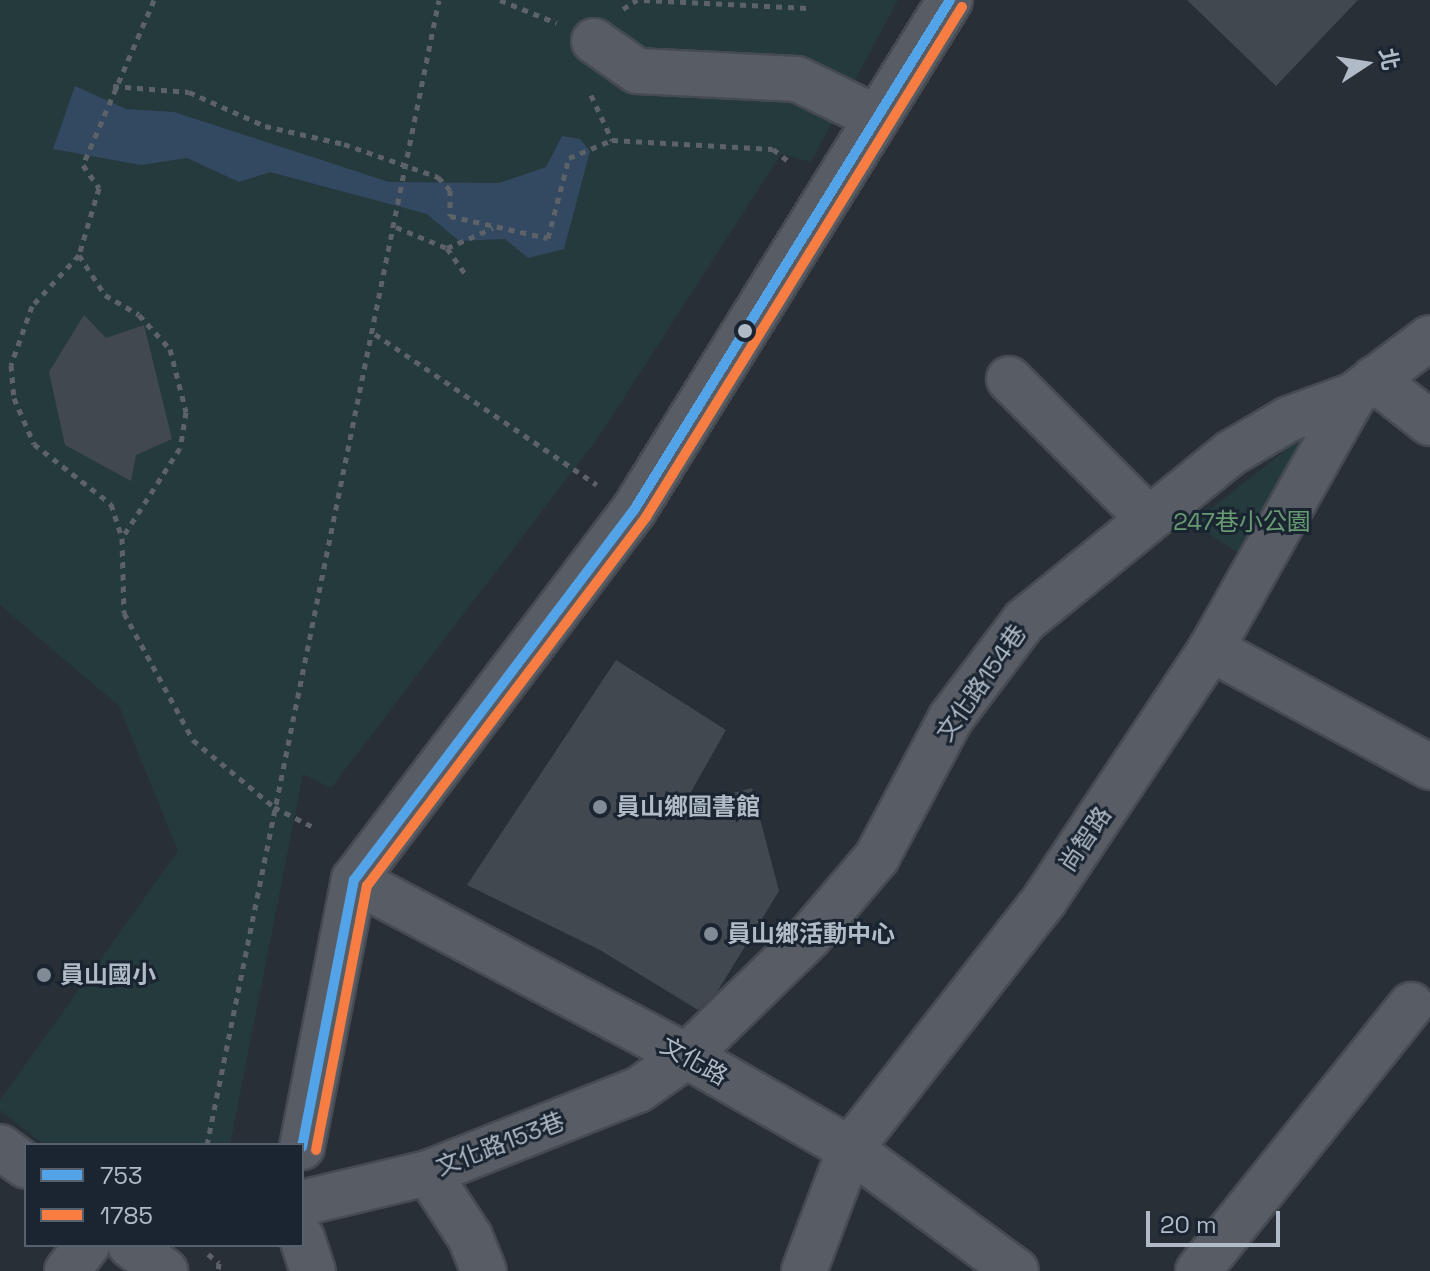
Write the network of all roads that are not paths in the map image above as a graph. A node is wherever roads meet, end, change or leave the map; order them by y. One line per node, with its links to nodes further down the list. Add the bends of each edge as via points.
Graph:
1 (950, 0): 3 (street)
2 (594, 41): 3 (street, via 637,71 797,79)
3 (877, 118): 11 (street, via 634,510)
4 (1430, 338): 6 (street)
5 (1009, 379): 8 (street)
6 (1364, 387): 7 (street); 8 (street, 文化路154巷, via 1289,419 1231,453); 9 (street, 尚智路)
7 (1430, 423)
8 (1147, 517): 13 (street, 文化路154巷, via 1024,621 951,718 877,857 809,937)
9 (1211, 649): 10 (street); 16 (street, 尚智路, via 1045,899)
10 (1430, 767)
11 (354, 880): 13 (street, 文化路); 14 (street)
12 (1411, 1005): 31 (street)
13 (687, 1056): 16 (street, 文化路); 18 (street, 文化路153巷, via 638,1090)
14 (303, 1143)
15 (0, 1147): 17 (street)
16 (850, 1149): 29 (street, 尚智路); 30 (street, 文化路)
17 (24, 1165)
18 (428, 1173): 19 (street, 文化路153巷); 28 (street, via 470,1237)
19 (304, 1203)
20 (304, 1244): 27 (street)
21 (85, 1247): 24 (street)
22 (133, 1247): 25 (street)
23 (282, 1247): 26 (street)
24 (67, 1271)
25 (165, 1271)
26 (276, 1271)
27 (313, 1271)
28 (484, 1271)
29 (804, 1271)
30 (1016, 1271)
31 (1198, 1271)

